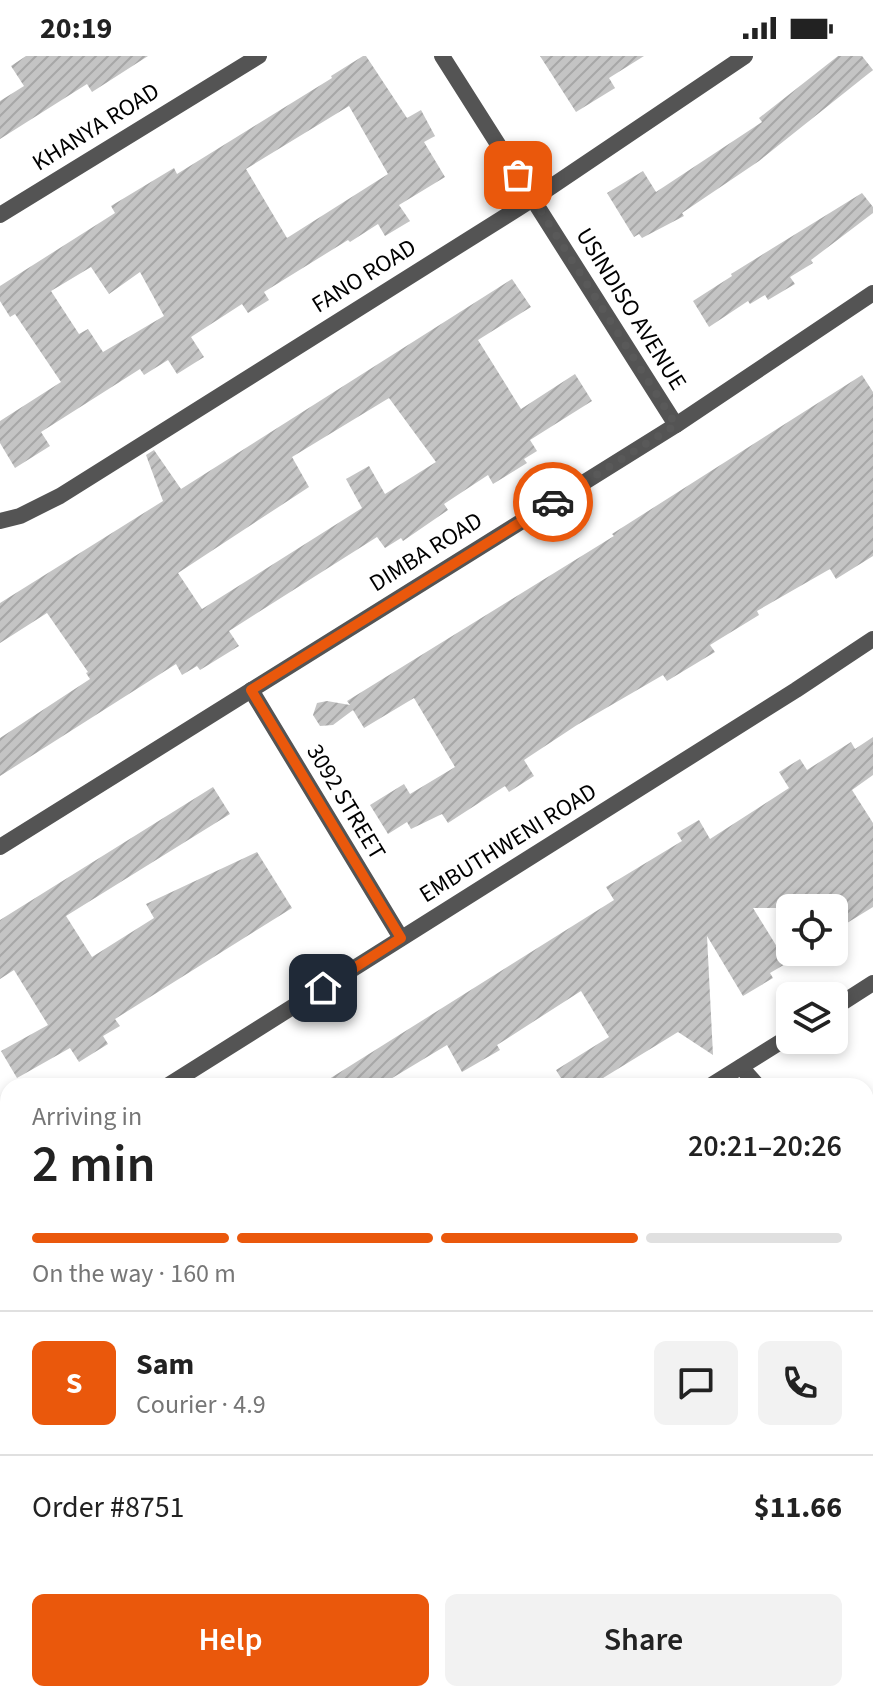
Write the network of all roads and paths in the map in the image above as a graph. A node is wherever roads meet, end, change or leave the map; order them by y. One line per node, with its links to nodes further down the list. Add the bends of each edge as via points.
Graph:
1 (259, 56): 5 (street, KHANYA ROAD)
2 (442, 56): 4 (street, USINDISO AVENUE)
3 (745, 56): 4 (street, FANO ROAD)
4 (533, 199): 7 (street, USINDISO AVENUE); 8 (street, FANO ROAD, via 60,496)
5 (0, 215)
6 (873, 293): 7 (street, DIMBA ROAD)
7 (676, 425): 10 (street, DIMBA ROAD)
8 (0, 521)
9 (873, 639): 12 (street, EMBUTHWENI ROAD)
10 (251, 690): 11 (street, DIMBA ROAD); 12 (street, 3092 STREET)
11 (0, 847)
12 (401, 938): 17 (street, EMBUTHWENI ROAD)
13 (873, 983): 14 (street)
14 (848, 999)
15 (776, 1045): 16 (street)
16 (741, 1067): 18 (street); 19 (street)
17 (180, 1078)
18 (723, 1078)
19 (751, 1078)

